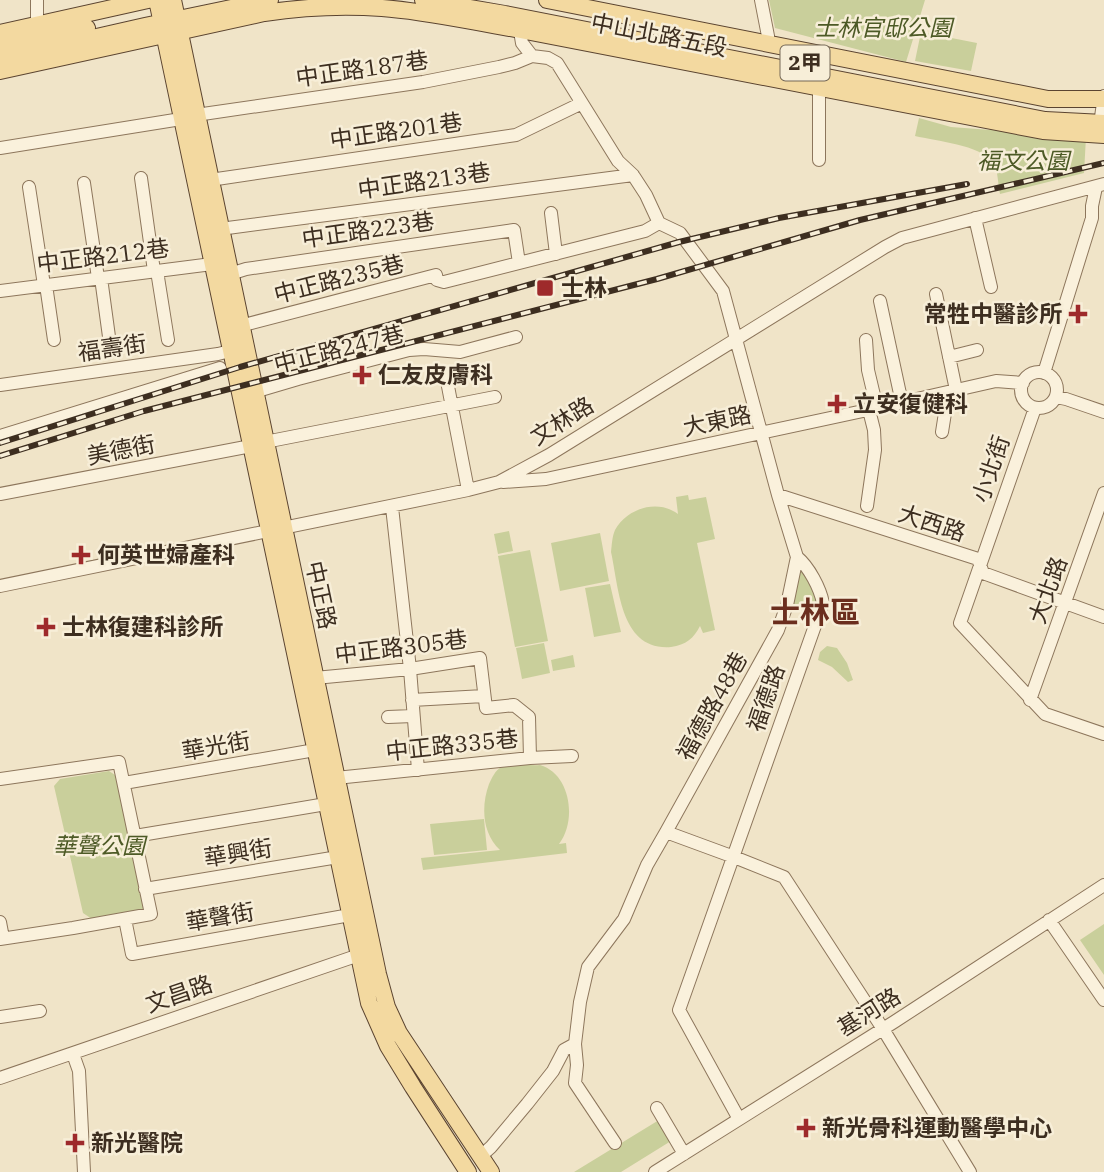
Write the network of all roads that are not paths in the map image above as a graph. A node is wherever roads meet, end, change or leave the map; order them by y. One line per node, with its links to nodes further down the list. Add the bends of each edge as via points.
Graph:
1 (37, 0): 10 (street)
2 (222, 0): 9 (main road, 中山北路五段)
3 (270, 0): 9 (main road, 中山北路五段)
4 (423, 0): 8 (main road, 中山北路五段)
5 (478, 0): 8 (main road, 中山北路五段)
6 (547, 0): 11 (main road, 中山北路五段)
7 (761, 0): 13 (street)
8 (513, 13): 9 (main road, 中山北路五段, via 342,6); 11 (main road, 中山北路五段 / 2甲); 15 (street, via 522,43)
9 (166, 15): 10 (main road, 中山北路五段); 14 (main road, 中山北路五段); 16 (main road, 中山北路五段); 18 (main road, 中山北路五段); 22 (main road, 中正路)
10 (37, 25): 12 (main road, 中山北路五段)
11 (619, 32): 13 (main road, 中山北路五段); 17 (main road, 中山北路五段 / 2甲); 21 (main road, 中山北路五段 / 2甲, via 1045,110)
12 (0, 33)
13 (768, 44): 21 (main road, 中山北路五段, via 1048,99)
14 (0, 47)
15 (532, 56): 20 (street, via 557,63); 22 (street, 中正路187巷, via 422,82)
16 (0, 59)
17 (736, 66): 19 (main road, 中山北路五段); 21 (main road, 中山北路五段 / 2甲, via 1045,120)
18 (0, 71)
19 (819, 88): 21 (main road, 中山北路五段, via 1043,131); 24 (street)
20 (582, 103): 25 (street, via 618,161); 27 (street, 中正路201巷, via 516,135)
21 (1103, 115)
22 (188, 117): 23 (street, 中正路187巷); 27 (main road, 中正路); 37 (main road, 中正路)
23 (0, 148)
24 (819, 160)
25 (633, 175): 33 (street); 34 (street, 中正路213巷)
26 (141, 178): 38 (street)
27 (209, 180): 34 (main road, 中正路)
28 (85, 183): 40 (street)
29 (1100, 186): 32 (street, 文林路); 57 (street)
30 (29, 187): 41 (street)
31 (551, 213): 35 (street)
32 (975, 218): 42 (street); 48 (street, 文林路, via 884,247)
33 (659, 223): 35 (street, via 645,231); 48 (street, 福德路, via 680,233 723,291)
34 (220, 229): 39 (main road, 中正路)
35 (556, 254): 36 (street)
36 (519, 263): 39 (street, 中正路223巷, via 513,230); 46 (street, 中正路235巷, via 444,282 436,275)
37 (212, 264): 38 (street, 中正路212巷); 54 (main road, 中正路)
38 (156, 271): 40 (street, 中正路212巷); 50 (street)
39 (230, 274): 46 (main road, 中正路)
40 (99, 278): 41 (street, 中正路212巷); 52 (street)
41 (45, 285): 43 (street, 中正路212巷); 49 (street)
42 (991, 287)
43 (0, 291)
44 (936, 294): 55 (street)
45 (880, 300): 66 (street)
46 (240, 326): 62 (main road, 中正路)
47 (516, 338): 62 (street, 中正路247巷, via 460,352 409,350)
48 (735, 339): 72 (street, 福德路); 75 (street, 文林路)
49 (54, 340)
50 (168, 340)
51 (866, 340): 69 (street)
52 (110, 344)
53 (977, 350): 55 (street)
54 (230, 351): 60 (street, 福壽街); 74 (main road, 中正路)
55 (949, 357): 61 (street)
56 (220, 368): 73 (street)
57 (1044, 373): 59 (street, via 1034,373); 65 (street, via 1053,378)
58 (446, 376): 67 (street)
59 (1023, 383): 61 (street, 大東路, via 996,381); 68 (street, via 1023,398)
60 (0, 385)
61 (956, 390): 63 (street, 大東路)
62 (254, 392): 74 (main road, 中正路)
63 (942, 394): 66 (street, 大東路); 71 (street)
64 (495, 397): 67 (street, 美德街)
65 (1056, 397): 68 (street, via 1045,407); 70 (street)
66 (902, 403): 69 (street, 大東路)
67 (452, 406): 74 (street, 美德街); 76 (street)
68 (1035, 408): 84 (street, 小北街)
69 (873, 409): 72 (street, 大東路); 81 (street, via 875,450)
70 (1104, 412)
71 (942, 432)
72 (762, 433): 75 (street, 大東路, via 546,479); 79 (street, 福德路)
73 (0, 436)
74 (258, 444): 77 (street, 美德街); 82 (main road, 中正路)
75 (499, 482): 76 (street, 文林路)
76 (468, 490): 80 (street, 文林路)
77 (0, 494)
78 (1104, 494): 86 (street, 大北路)
79 (778, 495): 81 (street, 大西路); 83 (street, 福德路)
80 (391, 507): 82 (street, 文林路); 88 (street)
81 (865, 515): 84 (street, 大西路, via 978,559)
82 (276, 530): 85 (street, 文林路); 89 (main road, 中正路); 96 (main road, 中正路)
83 (797, 557): 104 (street, 福德路48巷, via 778,631); 107 (street, 福德路, via 823,603)
84 (980, 566): 86 (street, 大西路, via 983,573); 92 (street, 小北街, via 960,623)
85 (0, 586)
86 (1065, 603): 87 (street, 大西路); 92 (street, 大北路)
87 (1104, 617)
88 (410, 668): 89 (street, 中正路305巷); 90 (street, 中正路305巷, via 480,659); 91 (street)
89 (315, 678): 100 (main road, 中正路)
90 (484, 696): 91 (street); 98 (street, via 486,708 514,705 529,717)
91 (412, 700): 93 (street)
92 (1031, 700): 95 (street, via 1045,714)
93 (413, 716): 94 (street); 99 (street)
94 (388, 718)
95 (1104, 734)
96 (315, 750): 102 (street, 華光街); 103 (main road, 中正路)
97 (572, 756): 98 (street, 中正路335巷)
98 (530, 758): 99 (street, 中正路335巷)
99 (418, 770): 100 (street, 中正路335巷)
100 (336, 778): 115 (main road, 中正路)
101 (0, 779): 102 (street, via 120,762)
102 (124, 783): 105 (street)
103 (326, 804): 105 (street); 106 (main road, 中正路)
104 (666, 832): 107 (street); 120 (street, via 624,919 588,967)
105 (135, 836): 109 (street)
106 (338, 857): 109 (street, 華興街); 110 (main road, 中正路)
107 (734, 857): 119 (street, via 785,877); 124 (street, 福德路, via 679,1010)
108 (1104, 885): 112 (street, 基河路)
109 (145, 889): 111 (street, 華聲街, via 151,914)
110 (350, 915): 111 (street, 華聲街, via 132,954); 115 (main road, 中正路)
111 (125, 919): 114 (street, 華聲街)
112 (1049, 920): 116 (street); 119 (street, 基河路)
113 (0, 922): 114 (street)
114 (2, 938)
115 (366, 954): 121 (street, 文昌路); 127 (main road, 中正路, via 399,1033); 129 (main road, 中正路, via 369,1003 388,1046)
116 (1104, 1000)
117 (40, 1011): 118 (street)
118 (0, 1017)
119 (883, 1029): 124 (street, 基河路); 132 (street)
120 (575, 1044): 125 (street, via 575,1083); 127 (street, via 564,1050 540,1088)
121 (73, 1054): 122 (street, 文昌路); 128 (street, via 79,1070)
122 (0, 1078)
123 (657, 1108): 126 (street)
124 (739, 1119): 126 (street, 基河路)
125 (615, 1143)
126 (684, 1154): 131 (street, 基河路)
127 (481, 1156): 130 (main road, 中正路)
128 (84, 1172)
129 (468, 1172)
130 (491, 1172)
131 (655, 1172)
132 (970, 1172)

